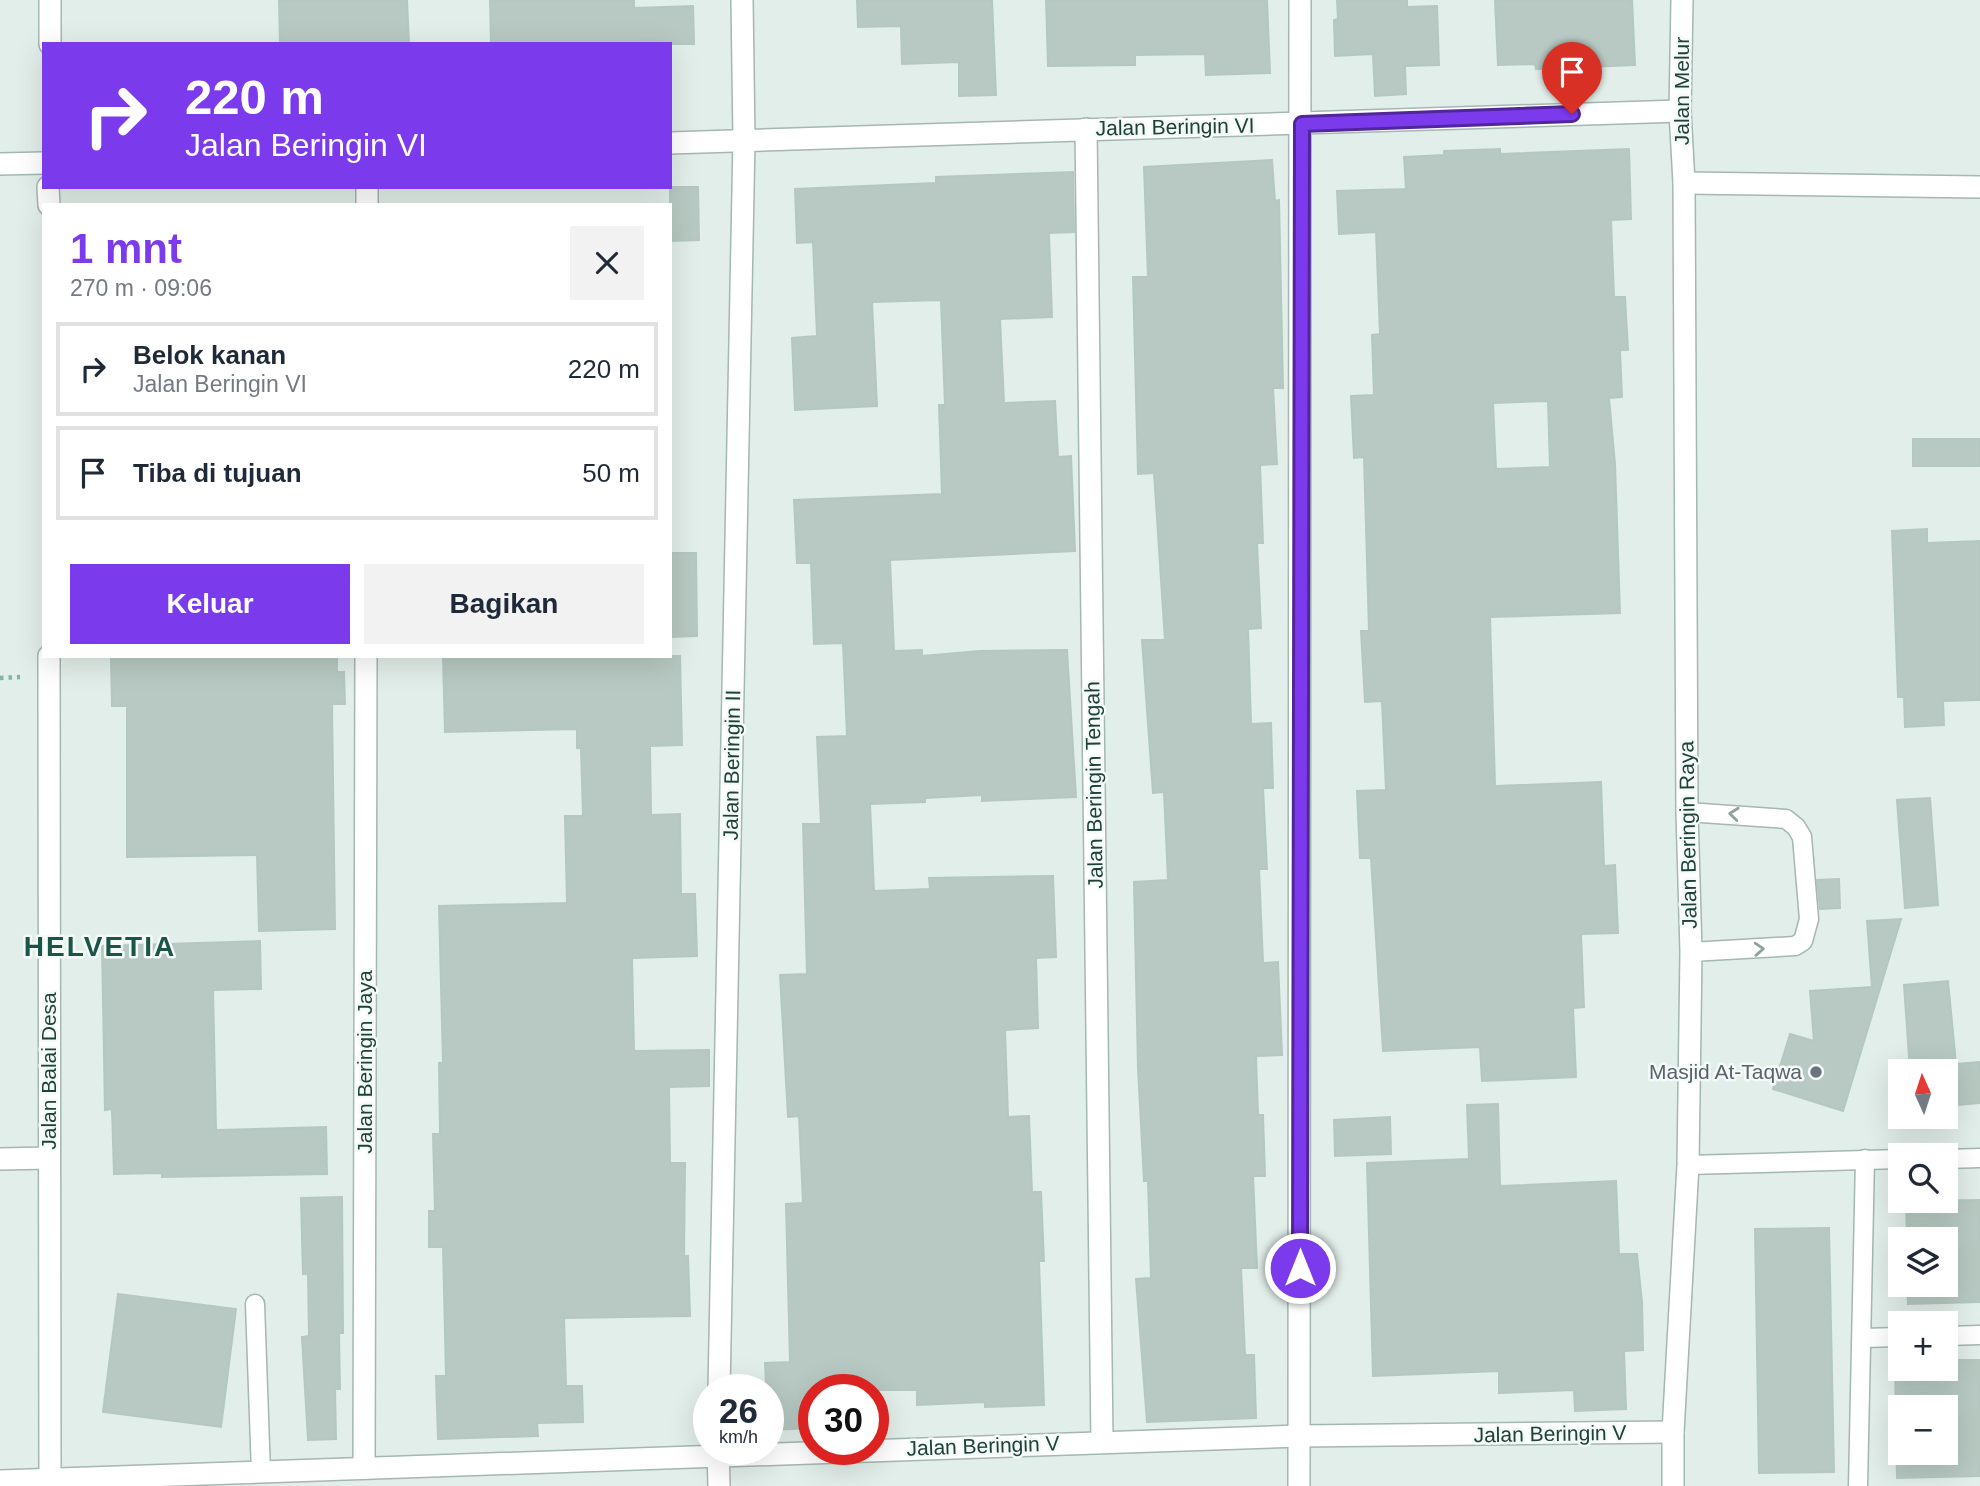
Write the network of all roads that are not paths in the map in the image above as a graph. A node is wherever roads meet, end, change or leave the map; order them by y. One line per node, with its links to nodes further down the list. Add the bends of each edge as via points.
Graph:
1 (50, 0): 5 (street)
2 (742, 0): 9 (street, Jalan Beringin II)
3 (1300, 0): 7 (street)
4 (1682, 0): 6 (street, Jalan Melur)
5 (50, 42)
6 (1680, 111): 7 (street, Jalan Beringin VI); 13 (street, Jalan Melur)
7 (1302, 124): 8 (street, Jalan Beringin VI); 33 (street)
8 (1086, 129): 9 (street, Jalan Beringin VI); 34 (street, Jalan Beringin Tengah)
9 (744, 140): 10 (street, Jalan Beringin VI); 31 (street, Jalan Beringin II)
10 (672, 142)
11 (42, 163): 12 (street)
12 (0, 164)
13 (1684, 183): 14 (street); 17 (street, Jalan Beringin Raya)
14 (1980, 187)
15 (49, 658): 19 (street, Jalan Balai Desa)
16 (366, 658): 38 (street, Jalan Beringin Jaya)
17 (1687, 812): 18 (street, Jalan Beringin Raya); 18 (lane, one-way to 17, via 1795,946 1803,941 1808,919 1802,837 1796,827 1786,819)
18 (1691, 952): 25 (street, Jalan Beringin Raya)
19 (49, 1158): 22 (street); 41 (street, Jalan Balai Desa)
20 (1958, 1158): 21 (lane)
21 (1980, 1158)
22 (0, 1159)
23 (1865, 1159): 24 (lane); 25 (lane); 30 (lane)
24 (1888, 1159)
25 (1688, 1165): 32 (street, Jalan Beringin Raya)
26 (255, 1304): 39 (lane)
27 (1980, 1335): 28 (lane)
28 (1958, 1336)
29 (1888, 1337): 30 (lane)
30 (1863, 1338): 45 (lane)
31 (719, 1374)
32 (1673, 1432): 33 (street, Jalan Beringin V); 44 (street, Jalan Beringin Raya)
33 (1300, 1436): 34 (street, Jalan Beringin V); 43 (street)
34 (1102, 1442): 35 (street, Jalan Beringin V)
35 (784, 1451)
36 (693, 1454): 38 (street, Jalan Beringin V)
37 (718, 1465): 42 (street)
38 (363, 1468): 39 (street, Jalan Beringin V)
39 (261, 1473): 41 (street, Jalan Beringin V)
40 (0, 1481): 41 (street, Jalan Beringin V)
41 (50, 1483)
42 (719, 1486)
43 (1299, 1486)
44 (1673, 1486)
45 (1858, 1486)

